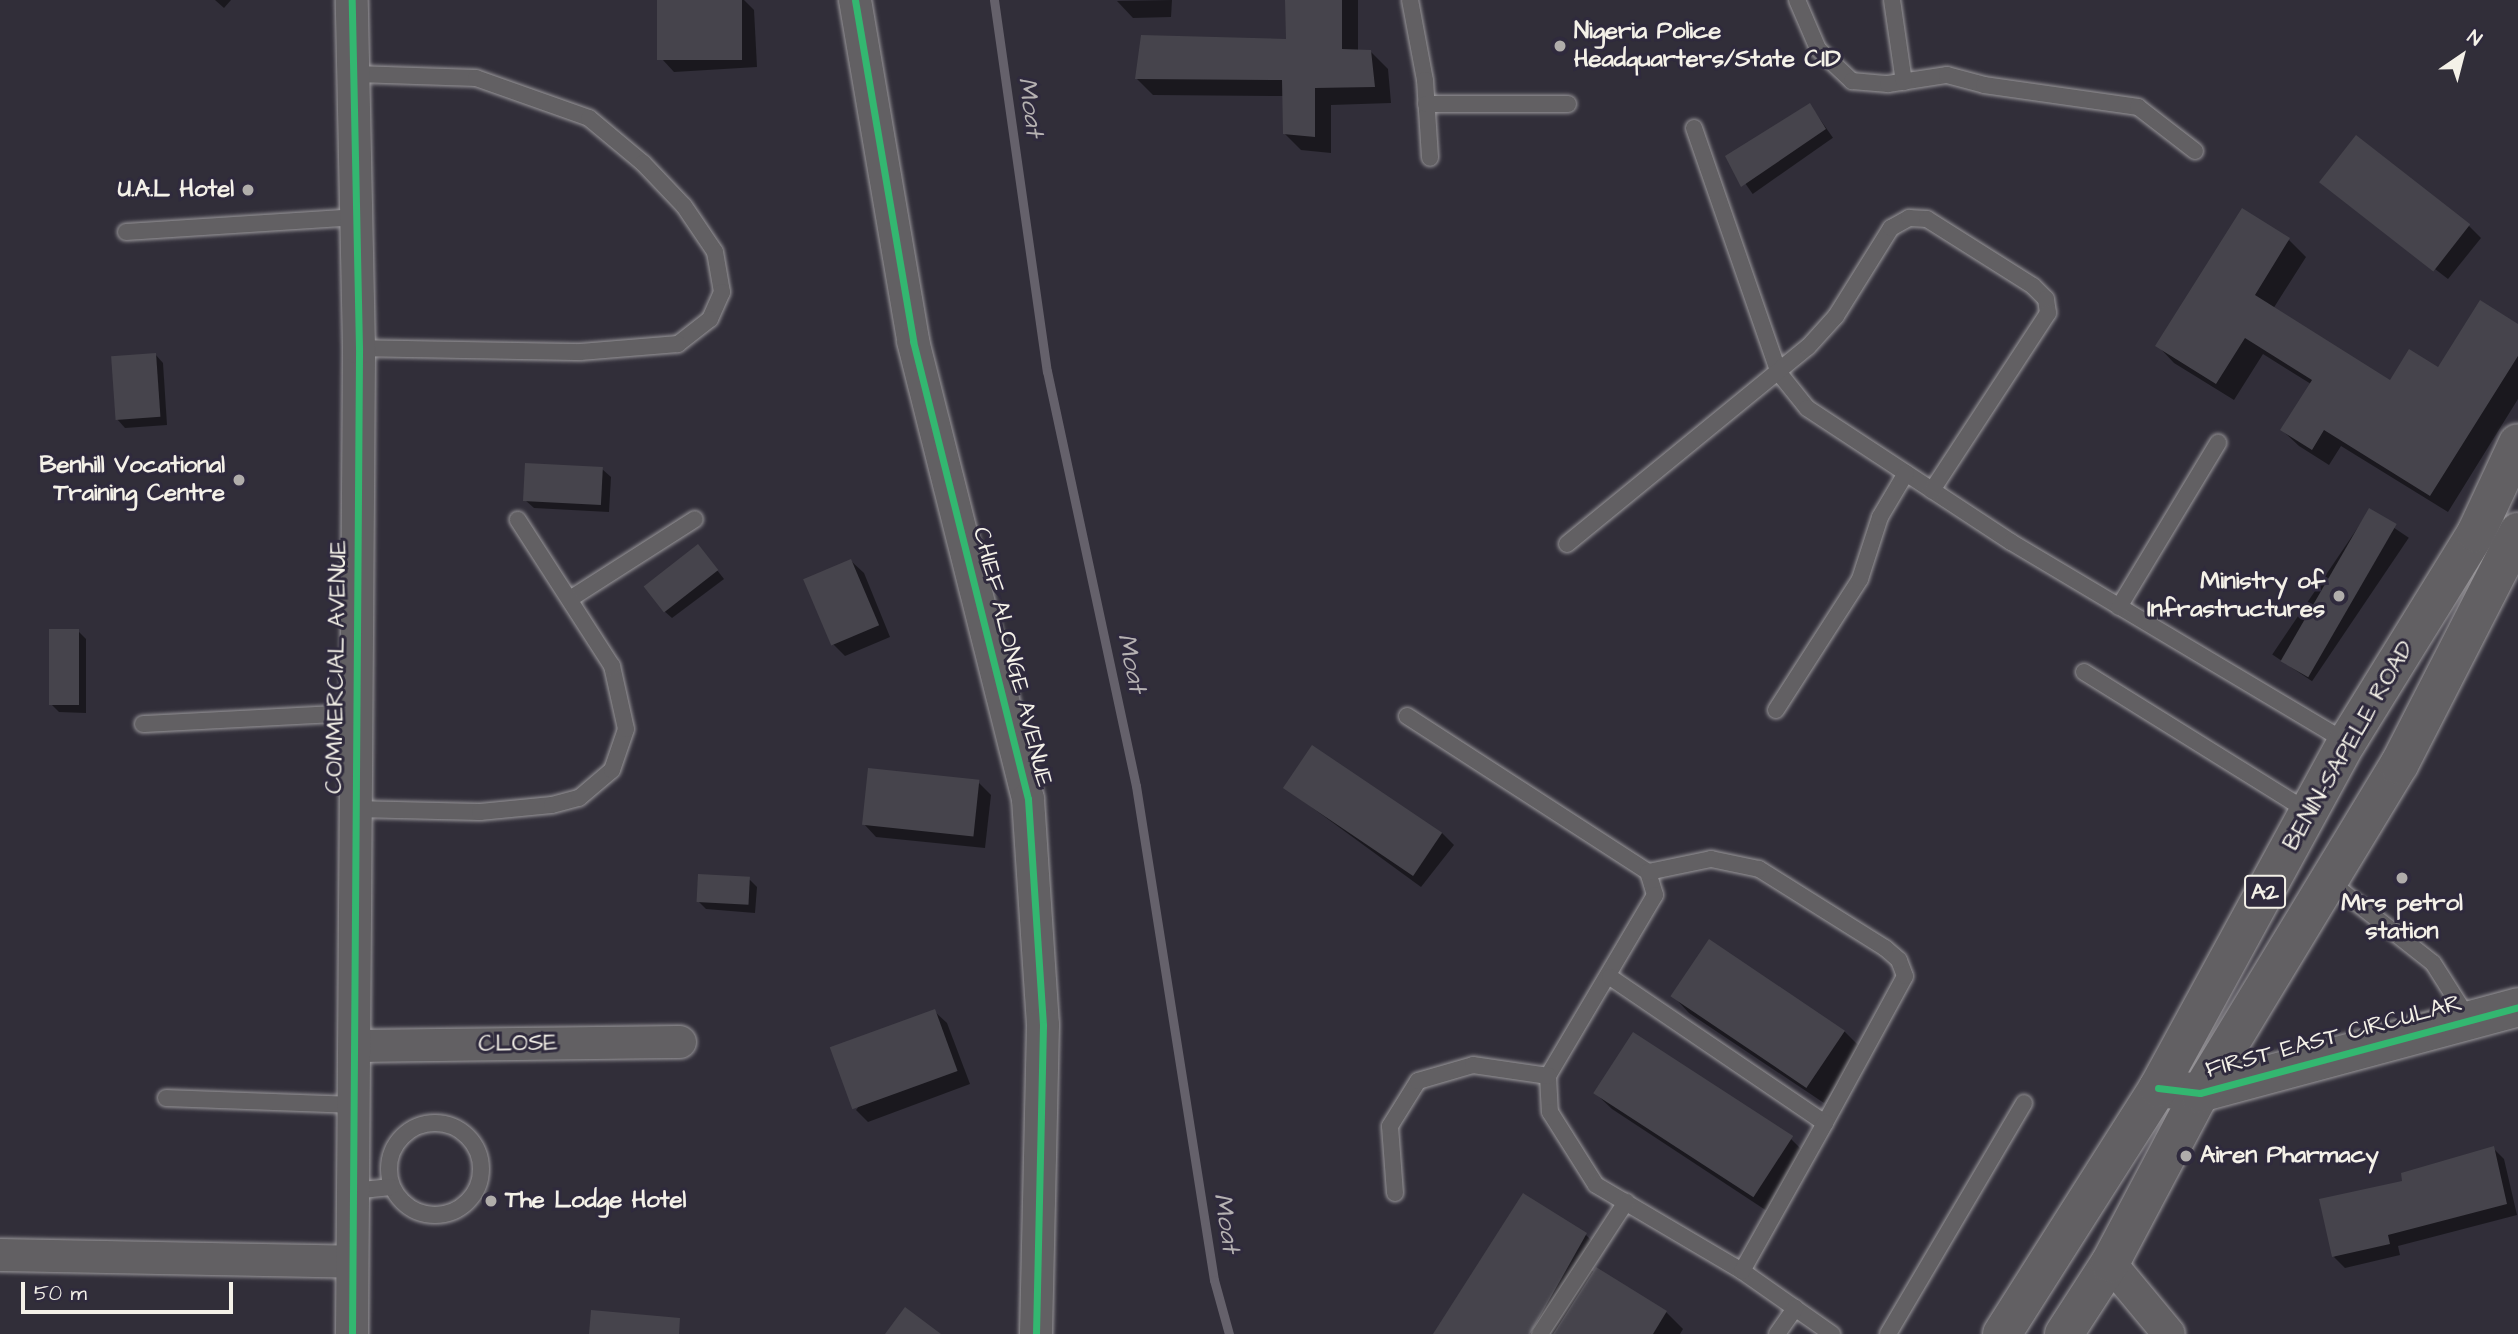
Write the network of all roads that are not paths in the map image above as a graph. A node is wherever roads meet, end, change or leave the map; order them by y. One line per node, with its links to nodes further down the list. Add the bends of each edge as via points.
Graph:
1 (352, 0): 6 (street, COMMERCIAL AVENUE)
2 (855, 0): 59 (street, CHIEF ALONGE AVENUE, via 913,341 1028,799 1042,1025)
3 (1410, 0): 8 (lane)
4 (1797, 0): 7 (lane, via 1818,49 1836,70 1852,81 1870,85)
5 (1892, 0): 7 (lane)
6 (356, 74): 13 (street, COMMERCIAL AVENUE); 15 (lane, via 476,78 589,118 643,163 684,206 715,252 722,292 710,319 698,333 678,344 580,352)
7 (1904, 82): 11 (lane, via 1955,76 1984,85 2138,107)
8 (1426, 104): 9 (lane); 12 (lane)
9 (1568, 104)
10 (1694, 128): 16 (lane)
11 (2195, 151)
12 (1430, 158)
13 (358, 217): 14 (lane); 15 (street, COMMERCIAL AVENUE)
14 (127, 232)
15 (359, 348): 29 (street, COMMERCIAL AVENUE)
16 (1779, 373): 19 (lane, via 1807,408); 20 (lane, via 1836,316 1891,228 1909,218 1927,219 2033,286 2046,299 2048,313); 24 (lane)
17 (2218, 443): 26 (lane)
18 (2518, 443): 32 (main road, BENIN-SAPELE ROAD / A2, via 2476,533)
19 (1906, 472): 20 (lane); 28 (lane, via 1880,517 1860,579)
20 (1932, 490): 26 (lane)
21 (695, 519): 25 (lane)
22 (518, 520): 25 (lane)
23 (2518, 532): 36 (main road, BENIN-SAPELE ROAD / A2, via 2399,765)
24 (1567, 544)
25 (570, 599): 33 (lane, via 612,666 624,709 626,729 620,750 612,770 598,786 552,806 480,812)
26 (2119, 607): 32 (lane)
27 (2084, 672): 34 (lane)
28 (1776, 710)
29 (356, 713): 31 (lane); 33 (street, COMMERCIAL AVENUE)
30 (1407, 716): 35 (lane)
31 (142, 724)
32 (2347, 743): 34 (main road, BENIN-SAPELE ROAD / A2)
33 (355, 809): 41 (street, COMMERCIAL AVENUE)
34 (2309, 812): 43 (main road, BENIN-SAPELE ROAD / A2)
35 (1648, 872): 37 (lane, via 1655,895); 48 (lane, via 1711,859 1759,869 1899,960 1905,976)
36 (2329, 881): 39 (lane, via 2433,964); 44 (main road, BENIN-SAPELE ROAD / A2)
37 (1610, 977): 42 (lane); 48 (lane)
38 (2518, 1007): 39 (main road, FIRST EAST CIRCULAR)
39 (2469, 1020): 44 (main road, FIRST EAST CIRCULAR)
40 (680, 1042): 41 (street, CLOSE)
41 (355, 1046): 47 (street, COMMERCIAL AVENUE)
42 (1548, 1076): 51 (lane, via 1473,1065 1418,1081 1390,1126); 52 (lane, via 1550,1112 1564,1138 1596,1185)
43 (2158, 1088): 44 (main road, FIRST EAST CIRCULAR); 64 (main road, BENIN-SAPELE ROAD / A2)
44 (2200, 1093): 55 (main road, BENIN-SAPELE ROAD / A2)
45 (166, 1098): 47 (lane)
46 (2024, 1103): 63 (lane)
47 (354, 1105): 50 (street, COMMERCIAL AVENUE)
48 (1825, 1123): 56 (lane)
49 (391, 1187): 49 (lane, via 388,1163 398,1140 417,1126 442,1123 464,1132 479,1151 482,1176 472,1198 453,1213 429,1216 406,1206); 50 (lane)
50 (353, 1191): 54 (street, COMMERCIAL AVENUE)
51 (1395, 1193)
52 (1626, 1202): 56 (lane); 60 (lane)
53 (0, 1255): 54 (street)
54 (352, 1262): 58 (street, COMMERCIAL AVENUE)
55 (2109, 1263): 65 (main road, BENIN-SAPELE ROAD / A2); 66 (street)
56 (1742, 1270): 57 (lane)
57 (1795, 1308): 61 (lane); 62 (lane)
58 (352, 1334)
59 (1036, 1334)
60 (1540, 1334)
61 (1777, 1334)
62 (1832, 1334)
63 (1888, 1334)
64 (2002, 1334)
65 (2064, 1334)
66 (2169, 1334)

